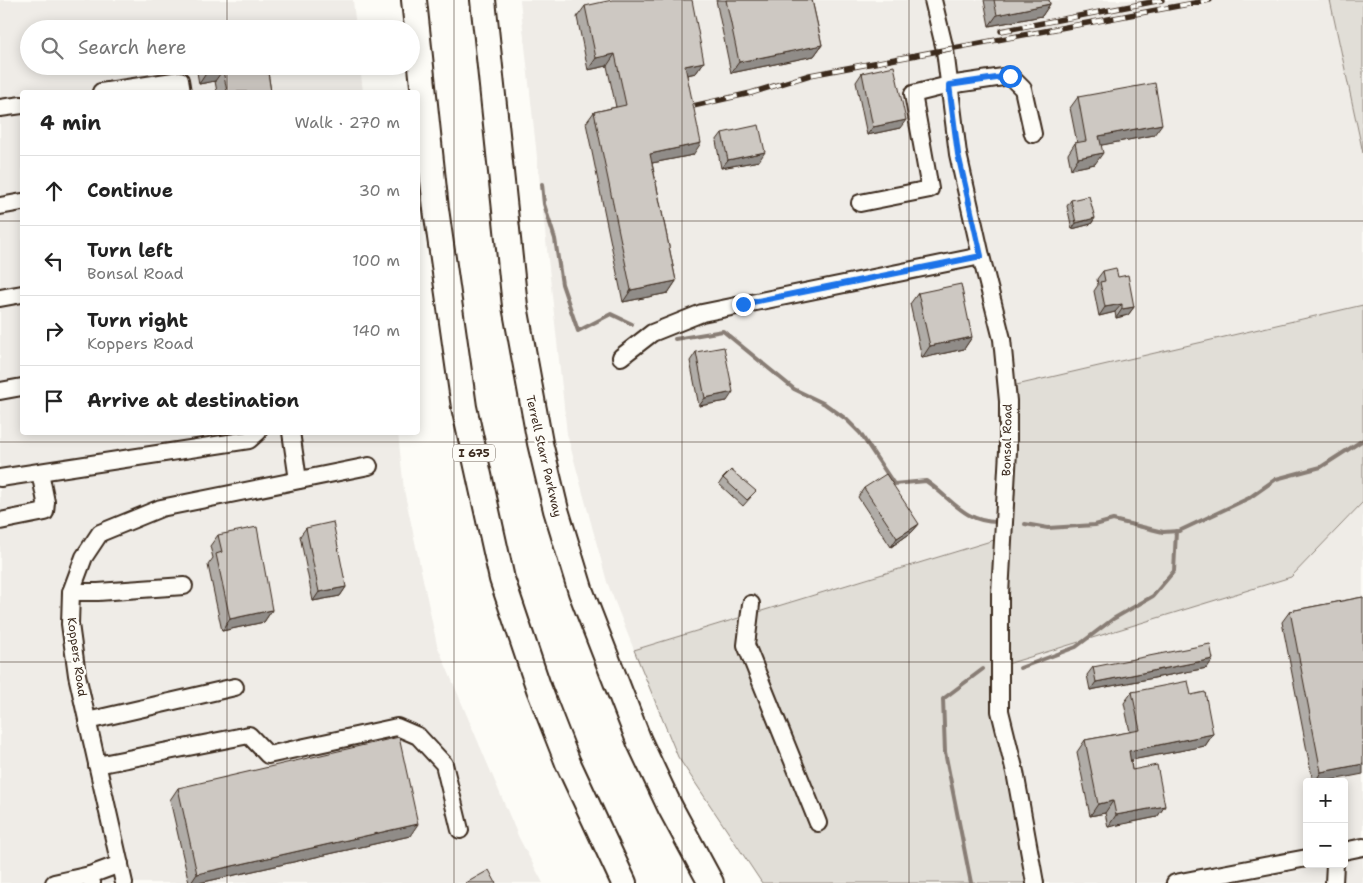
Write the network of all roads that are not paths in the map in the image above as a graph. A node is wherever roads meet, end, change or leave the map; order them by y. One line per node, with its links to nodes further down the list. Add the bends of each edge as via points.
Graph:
1 (414, 0): 4 (highway, I 675)
2 (483, 0): 45 (highway, Terrell Starr Parkway, via 515,306 536,424 556,510 581,592 639,741)
3 (933, 0): 6 (street, Bonsal Road, via 945,50)
4 (416, 20)
5 (420, 57): 44 (highway, I 675, via 436,209 464,406 502,579 564,754)
6 (949, 85): 11 (street, via 1010,76 1023,89); 13 (street, via 913,94 930,189); 15 (street, Bonsal Road, via 958,154)
7 (113, 90): 8 (street, via 180,80)
8 (182, 90)
9 (20, 105): 10 (street)
10 (0, 108)
11 (1033, 134)
12 (20, 202): 14 (street)
13 (860, 203)
14 (0, 206)
15 (981, 256): 18 (street, via 702,313 652,333); 46 (street, Bonsal Road, via 1002,339 1008,402 1000,594 1000,711 1015,772)
16 (20, 294): 17 (street)
17 (0, 298)
18 (621, 357)
19 (20, 387): 20 (street)
20 (0, 391)
21 (255, 435): 24 (street, via 250,440)
22 (291, 435): 26 (street)
23 (370, 466): 26 (street, Koppers Road)
24 (40, 472): 25 (street); 27 (street, via 45,512)
25 (0, 478)
26 (298, 480): 29 (street, Koppers Road, via 161,508 100,533 84,557)
27 (0, 520)
28 (184, 586): 29 (street)
29 (71, 592): 32 (street, Koppers Road, via 70,624)
30 (751, 604): 34 (street, via 746,645)
31 (235, 687): 32 (street)
32 (87, 721): 33 (street, Koppers Road)
33 (97, 765): 35 (street, via 249,735 268,755 397,727 418,736 444,764); 39 (street, Koppers Road)
34 (818, 823)
35 (460, 830)
36 (1363, 847): 37 (street)
37 (1348, 850)
38 (1303, 859): 47 (street)
39 (120, 864): 41 (street); 43 (street, Koppers Road)
40 (1335, 868): 48 (street)
41 (91, 879): 42 (street)
42 (54, 883)
43 (124, 883)
44 (624, 883)
45 (711, 883)
46 (1035, 883)
47 (1175, 883)
48 (1334, 883)

